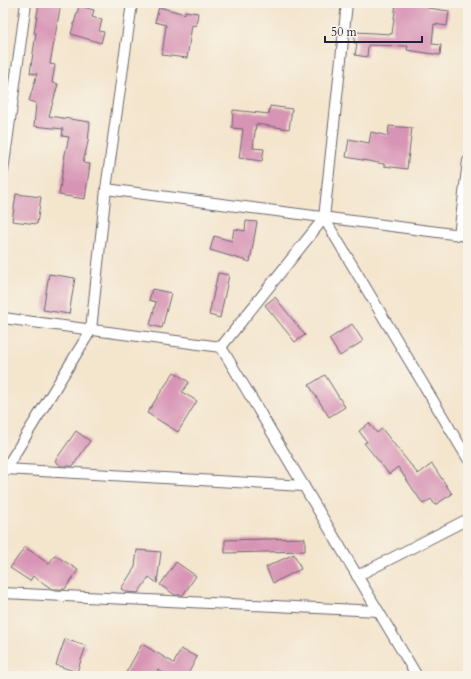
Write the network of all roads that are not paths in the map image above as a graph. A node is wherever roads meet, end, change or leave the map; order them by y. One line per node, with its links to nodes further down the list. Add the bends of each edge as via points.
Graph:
1 (26, 3): 5 (street)
2 (132, 3): 6 (street)
3 (347, 3): 7 (street)
4 (468, 161): 8 (street)
5 (3, 171)
6 (106, 189): 7 (street); 10 (street)
7 (324, 218): 8 (street); 11 (street); 12 (street)
8 (464, 235)
9 (3, 318): 10 (street)
10 (91, 330): 11 (street); 13 (street)
11 (221, 347): 14 (street)
12 (468, 459)
13 (4, 471): 14 (street)
14 (304, 486): 16 (street)
15 (468, 519): 16 (street)
16 (357, 576): 18 (street)
17 (3, 593): 18 (street)
18 (378, 611): 19 (street)
19 (417, 676)

